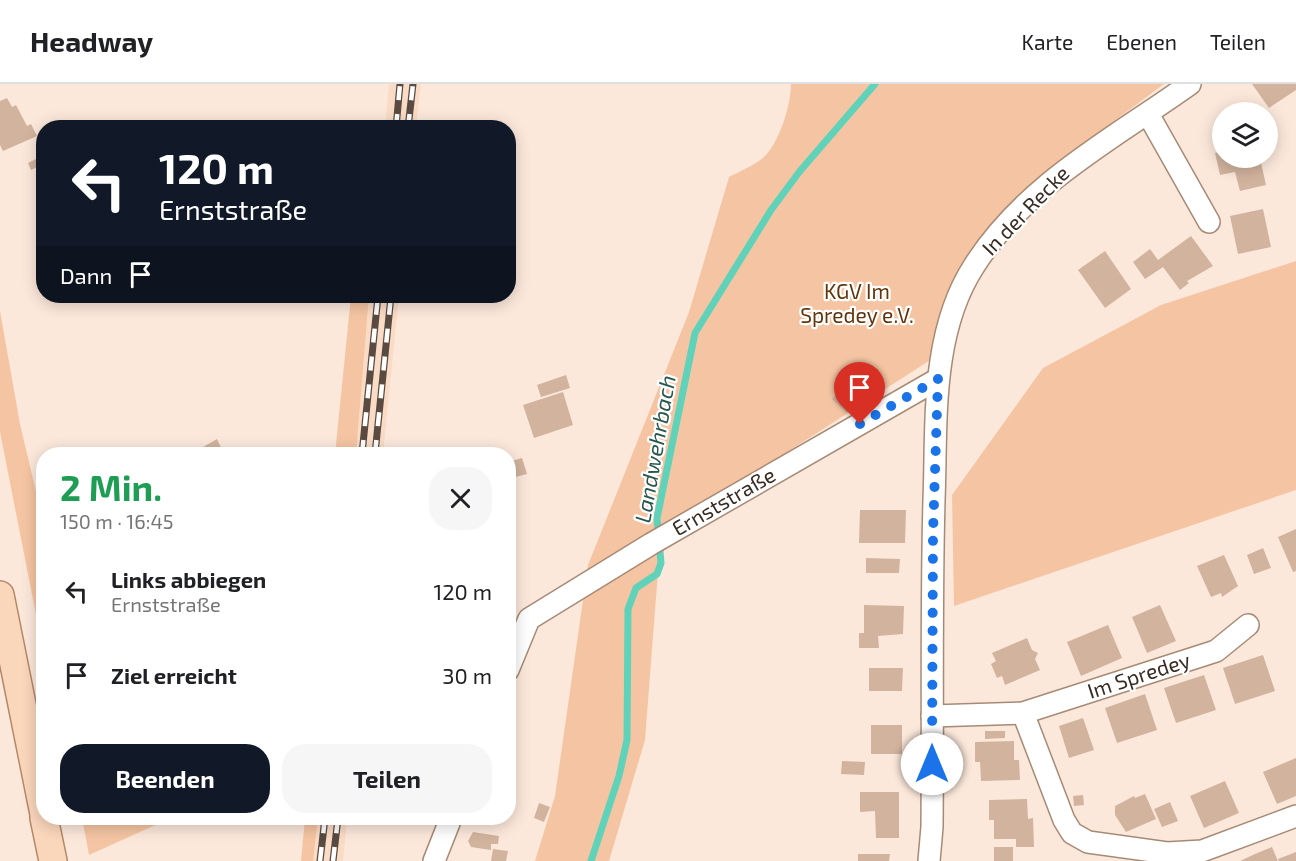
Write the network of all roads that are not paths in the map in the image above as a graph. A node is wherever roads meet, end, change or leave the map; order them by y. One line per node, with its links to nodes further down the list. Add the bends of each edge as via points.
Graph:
1 (1190, 84): 2 (street, In der Recke)
2 (1148, 114): 3 (street); 4 (street, In der Recke, via 1073,162 999,233 962,288)
3 (1209, 222)
4 (938, 379): 7 (street, Ernststraße, via 529,619); 9 (street, In der Recke)
5 (0, 595): 10 (main road)
6 (1248, 625): 8 (street, Im Spredey, via 1216,651)
7 (516, 651)
8 (1023, 713): 9 (street, Im Spredey); 11 (street, via 1064,820 1072,833 1088,842 1167,853 1202,851)
9 (932, 716): 16 (street, In der Recke)
10 (36, 776)
11 (1296, 816)
12 (46, 825): 14 (main road)
13 (448, 825): 15 (street)
14 (53, 861)
15 (434, 861)
16 (929, 861)

